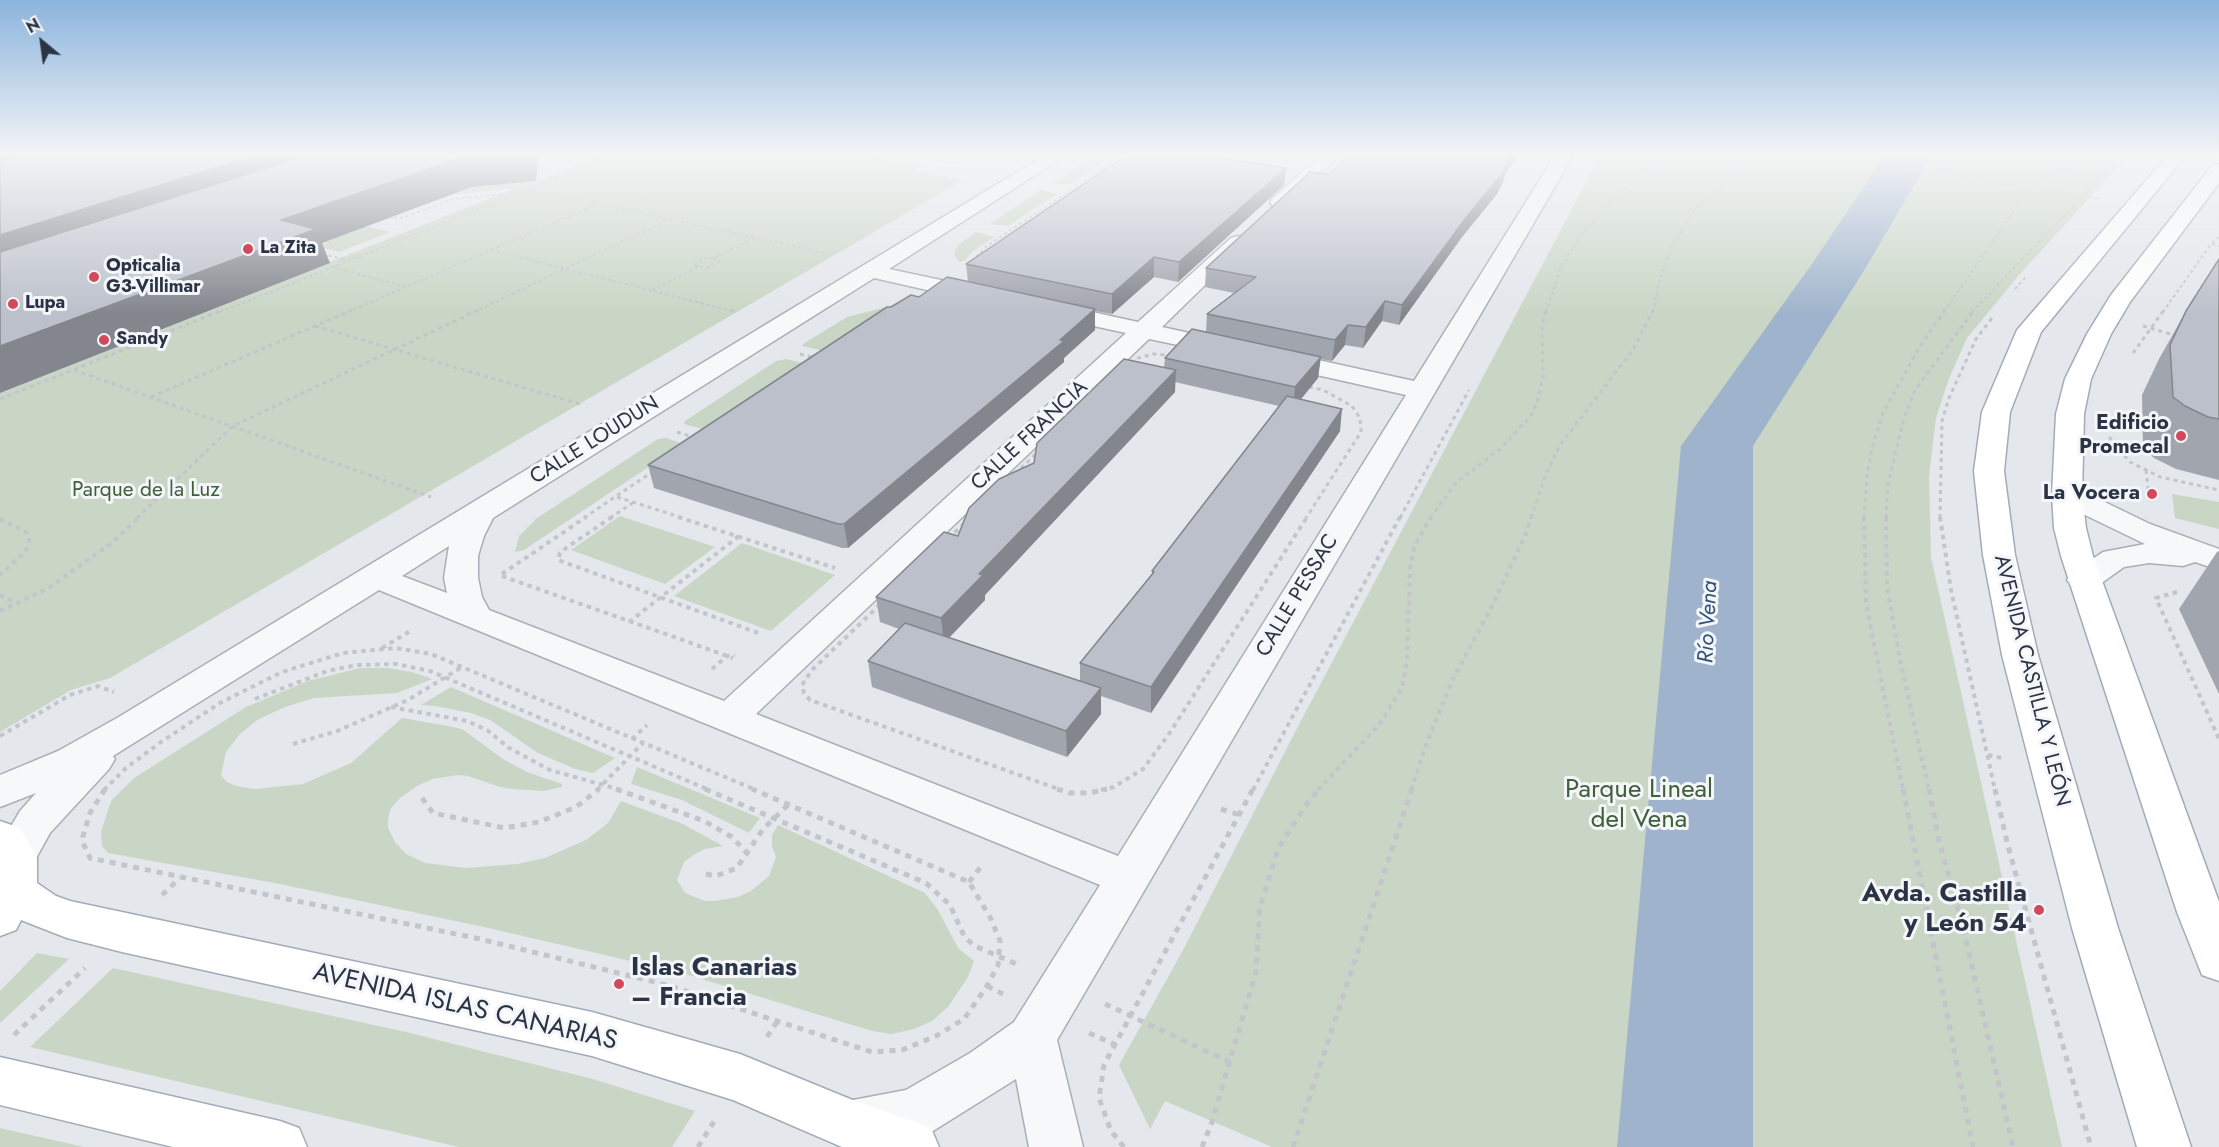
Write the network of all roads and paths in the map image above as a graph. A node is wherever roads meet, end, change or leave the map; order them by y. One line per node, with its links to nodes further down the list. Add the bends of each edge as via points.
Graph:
1 (430, 208): 15 (path, via 402,218)
2 (481, 208): 26 (path)
3 (589, 208): 22 (path)
4 (619, 208): 16 (path)
5 (972, 208): 19 (street, CALLE LOUDUN)
6 (1044, 208): 29 (path, via 987,246)
7 (1274, 208): 40 (street, CALLE FRANCIA)
8 (1533, 208): 49 (street, CALLE PESSAC)
9 (1605, 208): 107 (path, via 1562,265 1547,306 1542,326 1543,378 1530,417 1500,449 1456,483 1414,547 1402,688 1379,725 1305,806 1278,849 1260,907 1256,972)
10 (1698, 208): 115 (path, via 1673,244 1653,312 1633,350 1560,445 1525,536 1452,681 1427,742)
11 (2016, 208): 116 (path, via 1920,346 1883,413 1873,444 1864,510 1866,603)
12 (2070, 208): 117 (path, via 1967,317 1915,390 1904,417 1888,484 1885,528 1887,587 1899,655 1939,841 1963,926)
13 (2133, 208): 118 (main road, AVENIDA CASTILLA Y LEÓN, via 2029,330 1996,412 1989,471 1999,555 2020,655 2095,928)
14 (2190, 208): 60 (main road, via 2119,300 2078,379 2070,414)
15 (383, 216)
16 (670, 219): 18 (path); 30 (path)
17 (2219, 237): 20 (path)
18 (755, 238): 24 (path); 25 (path)
19 (921, 239): 31 (street, CALLE LOUDUN); 33 (street, via 921,262 938,281)
20 (2211, 244): 21 (path); 39 (path)
21 (2219, 246)
22 (490, 250): 30 (path); 32 (path)
23 (315, 252): 26 (path)
24 (836, 255)
25 (712, 259): 27 (path, via 693,265); 27 (path, via 719,261 706,268)
26 (348, 261): 28 (path)
27 (699, 266): 34 (path)
28 (333, 267): 32 (path); 47 (path)
29 (969, 267)
30 (565, 269): 34 (path); 42 (path)
31 (870, 271): 33 (street); 64 (street, CALLE LOUDUN)
32 (405, 287): 38 (path)
33 (953, 289): 35 (street)
34 (652, 290): 37 (path)
35 (996, 298)
36 (1029, 305): 40 (street)
37 (739, 312)
38 (315, 326): 42 (path); 50 (path)
39 (2149, 328): 41 (path); 43 (path)
40 (1143, 330): 46 (street); 86 (street, CALLE FRANCIA)
41 (2174, 335)
42 (395, 350): 52 (path); 53 (path)
43 (2132, 354)
44 (819, 359): 45 (path)
45 (810, 365)
46 (1313, 367): 49 (street); 55 (street, via 1363,390 1376,401)
47 (74, 370): 50 (path); 51 (path)
48 (1470, 387): 105 (path)
49 (1422, 391): 55 (street, CALLE PESSAC)
50 (151, 397): 53 (path)
51 (0, 399)
52 (592, 408)
53 (233, 426): 62 (path); 75 (path, via 113,542 47,589)
54 (674, 431): 57 (path, via 701,439)
55 (1379, 431): 55 (path, via 1143,769 1113,787 1089,794 1069,793 843,713 810,700 804,693 802,685 812,670 1139,356 1168,355 1323,390 1352,406 1360,418); 101 (street, CALLE PESSAC)
56 (2108, 435): 59 (path, via 2130,462 2160,477)
57 (691, 446)
58 (654, 471): 61 (path)
59 (2219, 490)
60 (2067, 495): 67 (street, via 2139,531); 71 (main road, via 2070,528)
61 (616, 496): 63 (path); 78 (path, via 500,575)
62 (437, 500)
63 (633, 502): 66 (path); 74 (path, via 566,548 558,560)
64 (481, 512): 70 (street, CALLE LOUDUN); 77 (street, via 468,536 461,578 465,597)
65 (0, 519): 69 (path, via 26,532 29,540 26,551)
66 (739, 536): 68 (path); 74 (path)
67 (2215, 559): 71 (street, via 2149,554 2114,559)
68 (845, 571)
69 (0, 575)
70 (376, 577): 77 (street); 87 (street, CALLE LOUDUN)
71 (2084, 580): 103 (main road)
72 (2180, 591): 89 (path, via 2156,598)
73 (0, 595): 75 (path)
74 (660, 598): 78 (path); 79 (path)
75 (16, 603): 76 (path)
76 (0, 611)
77 (477, 617): 86 (street)
78 (629, 622): 80 (path)
79 (765, 636)
80 (727, 656)
81 (462, 667): 82 (path); 87 (path, via 410,649 343,653 282,672 220,703); 90 (path)
82 (447, 677): 83 (path, via 412,666 357,665 299,680); 84 (path); 92 (path)
83 (246, 704)
84 (391, 707): 91 (path, via 336,731); 93 (path, via 467,721 550,770)
85 (214, 717): 87 (path)
86 (729, 718): 101 (street)
87 (160, 721): 88 (path, via 98,686 70,695); 94 (street, CALLE LOUDUN); 100 (street, CALLE LOUDUN, via 58,795 35,822); 102 (path, via 126,768 106,787 90,813 83,836 90,858 480,939 667,985 872,1052 902,1050 936,1036 964,1018 987,986)
88 (0, 736)
89 (2219, 739)
90 (643, 743): 92 (path); 96 (path)
91 (293, 744)
92 (629, 755): 93 (path); 97 (path)
93 (602, 786): 95 (path, via 576,807 539,822 505,828 434,813); 98 (path, via 704,821 732,837)
94 (0, 792)
95 (422, 798)
96 (789, 804): 97 (path); 102 (path, via 969,882 1000,940)
97 (775, 817): 98 (path); 102 (path, via 926,883 950,905 965,938)
98 (748, 854): 99 (path, via 727,873)
99 (706, 874)
100 (7, 875): 109 (main road, AVENIDA ISLAS CANARIAS, via 40,909 67,919 592,1034 740,1078)
101 (1128, 878): 104 (street, CALLE PESSAC)
102 (1000, 957): 104 (path)
103 (2219, 961)
104 (1063, 985): 105 (path); 106 (street, CALLE PESSAC)
105 (1132, 1017): 107 (path); 113 (path, via 1104,1065 1099,1087 1111,1131)
106 (1032, 1038): 109 (street, CALLE PESSAC, via 988,1070 914,1113); 112 (street)
107 (1230, 1062): 114 (path)
108 (0, 1082): 110 (main road)
109 (851, 1125): 111 (main road, AVENIDA ISLAS CANARIAS)
110 (280, 1147)
111 (912, 1147)
112 (1056, 1147)
113 (1124, 1147)
114 (1202, 1147)
115 (1293, 1147)
116 (1973, 1147)
117 (2013, 1147)
118 (2164, 1147)

